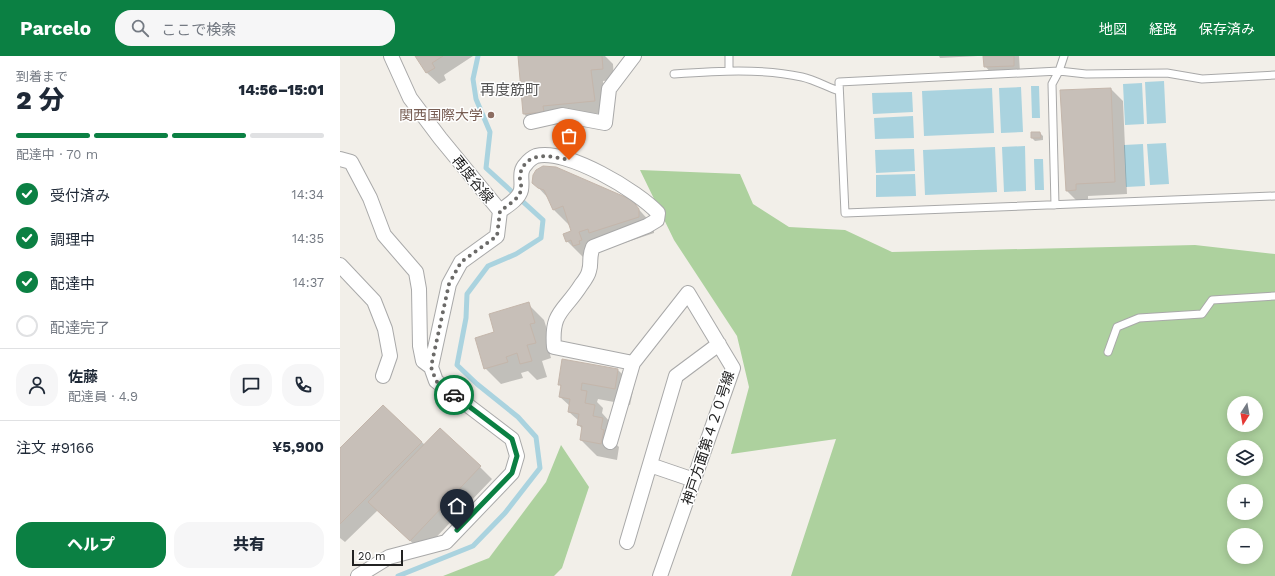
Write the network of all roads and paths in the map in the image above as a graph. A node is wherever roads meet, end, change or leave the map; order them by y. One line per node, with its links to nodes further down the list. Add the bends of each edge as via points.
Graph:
1 (391, 56): 14 (street, 再度谷線, via 410,98)
2 (634, 56): 10 (street, via 609,89 605,123 562,115)
3 (729, 56): 5 (lane)
4 (1064, 56): 6 (lane)
5 (729, 70): 7 (lane); 9 (lane, via 803,77)
6 (1059, 71): 8 (lane, via 1086,74 1167,73 1202,79); 9 (lane, via 839,82); 13 (lane, via 1052,84)
7 (674, 74)
8 (1275, 75)
9 (839, 91): 13 (lane, via 845,213)
10 (531, 122)
11 (340, 158): 20 (street, via 351,162 370,198 384,235 416,272 419,289 420,346 423,361)
12 (1275, 196): 13 (lane)
13 (1055, 205)
14 (500, 211): 19 (street, via 512,203 521,190 520,176 524,165 535,156 549,155 569,160 611,178 651,205 658,213 657,220 593,247 589,257 590,271 556,318 552,330 554,347); 20 (street, 再度谷線, via 497,236 461,262 449,284)
15 (340, 264): 21 (street, via 374,301 385,329 390,356)
16 (1275, 296): 18 (lane, via 1212,300 1202,314 1139,318 1117,327)
17 (719, 344): 19 (street, 神戸方面第４２０号線, via 688,293); 23 (street, via 676,376); 24 (street, 神戸方面第４２０号線, via 733,368)
18 (1108, 352)
19 (633, 363): 22 (street)
20 (431, 367): 26 (street, via 436,381 512,439 517,456 512,473 446,542 389,557)
21 (383, 376)
22 (610, 442)
23 (650, 466): 24 (street); 25 (street)
24 (694, 480): 27 (street, 神戸方面第４２０号線)
25 (627, 542)
26 (358, 576)
27 (660, 576)

